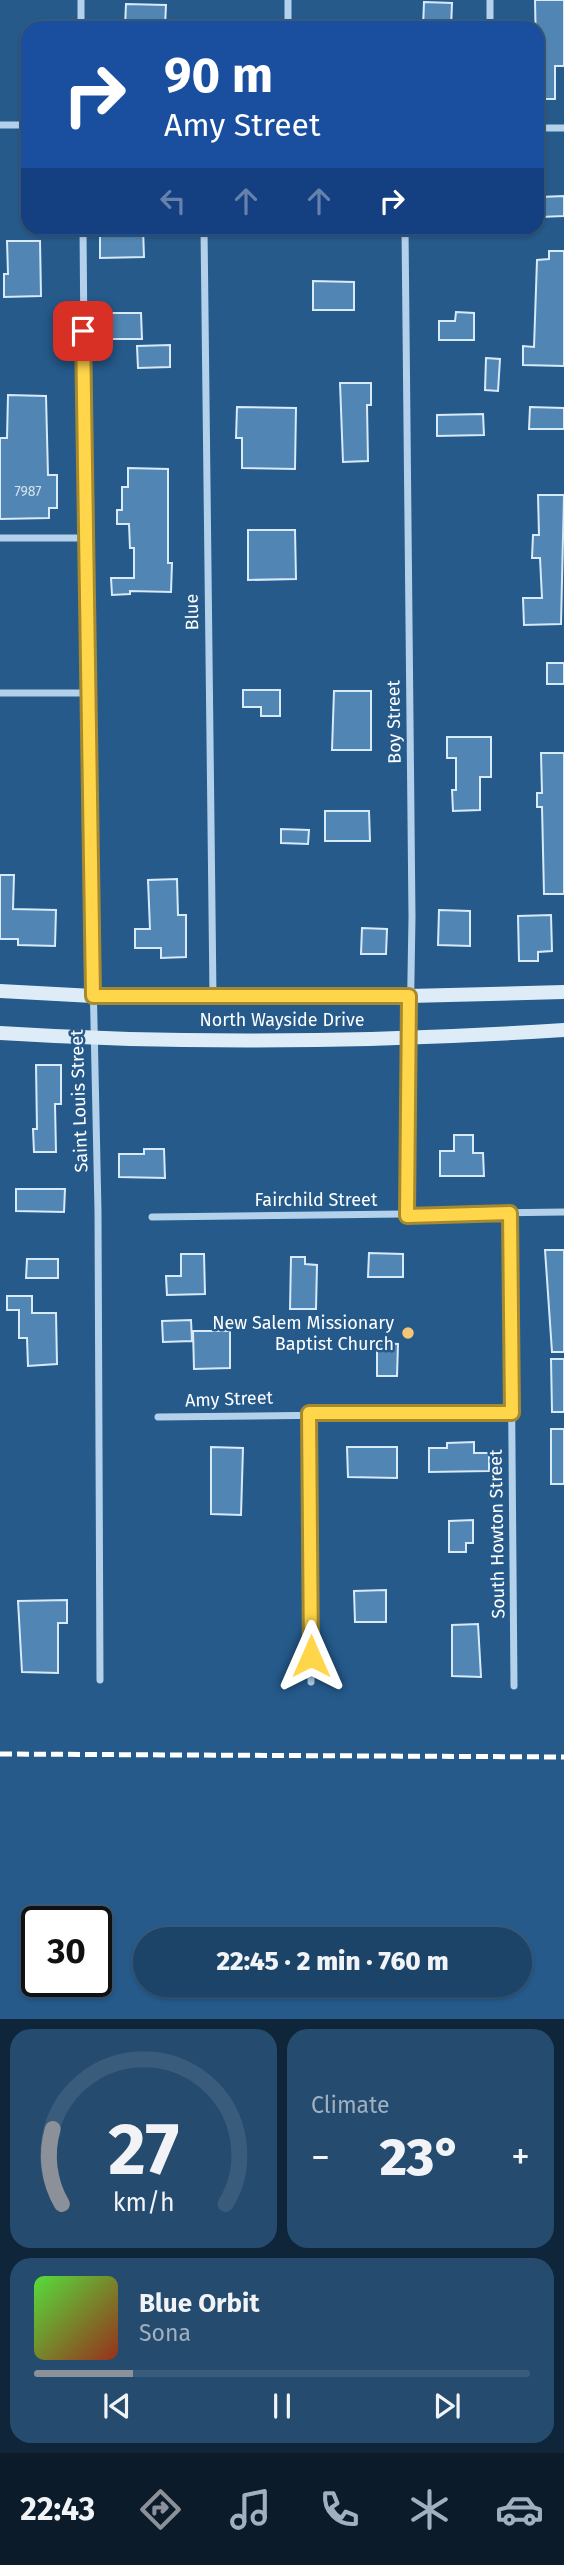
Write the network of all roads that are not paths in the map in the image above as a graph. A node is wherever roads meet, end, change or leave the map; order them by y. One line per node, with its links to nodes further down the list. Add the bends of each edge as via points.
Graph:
1 (81, 0): 4 (street)
2 (288, 0): 5 (street)
3 (490, 0): 6 (street)
4 (82, 21)
5 (288, 21)
6 (490, 21)
7 (0, 125): 8 (street)
8 (21, 125)
9 (544, 128): 10 (street)
10 (564, 128)
11 (83, 235): 15 (street, Saint Louis Street)
12 (204, 235): 21 (street, Blue)
13 (405, 235): 22 (street, Boy Street)
14 (0, 538): 15 (street)
15 (84, 538): 17 (street, Saint Louis Street)
16 (0, 693): 17 (street)
17 (86, 693): 20 (street, Saint Louis Street)
18 (0, 992): 20 (main road, North Wayside Drive)
19 (564, 992): 22 (main road, North Wayside Drive)
20 (93, 996): 21 (main road, North Wayside Drive); 25 (street, Saint Louis Street)
21 (213, 996): 22 (main road, North Wayside Drive)
22 (409, 996): 26 (street, Boy Street)
23 (564, 1030): 26 (main road, North Wayside Drive)
24 (0, 1033): 25 (main road, North Wayside Drive)
25 (92, 1039): 26 (main road, North Wayside Drive); 34 (street, Saint Louis Street, via 99,1211)
26 (408, 1040): 29 (street, Boy Street)
27 (564, 1212): 28 (street, Fairchild Street)
28 (510, 1213): 29 (street, Fairchild Street); 32 (street, South Howton Street)
29 (407, 1216): 30 (street, Fairchild Street)
30 (152, 1217)
31 (309, 1413): 32 (street, Amy Street); 33 (street, Amy Street); 35 (street)
32 (512, 1413): 36 (street, South Howton Street)
33 (158, 1417)
34 (100, 1680)
35 (311, 1682)
36 (514, 1686)

